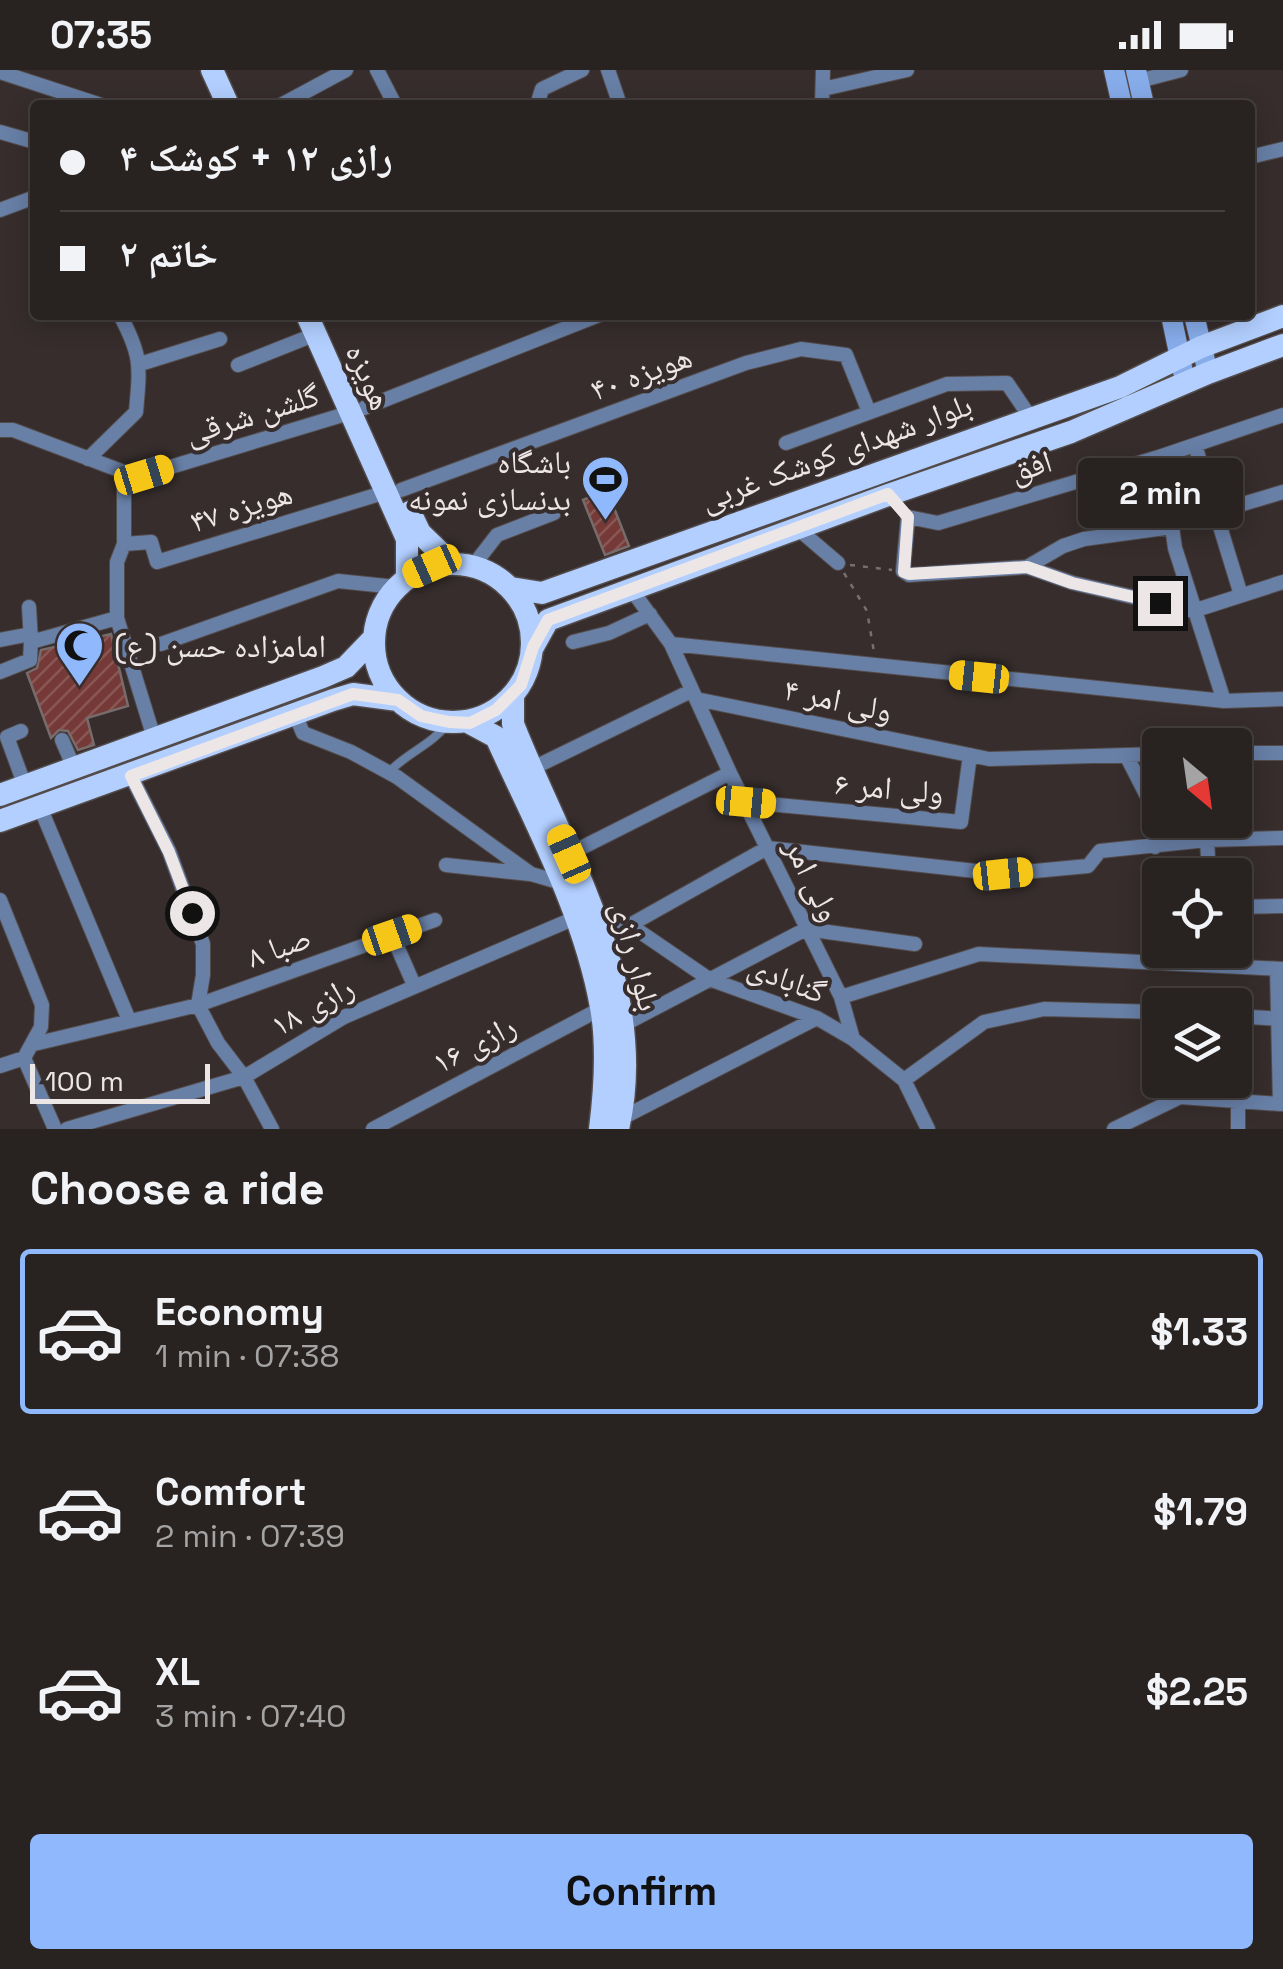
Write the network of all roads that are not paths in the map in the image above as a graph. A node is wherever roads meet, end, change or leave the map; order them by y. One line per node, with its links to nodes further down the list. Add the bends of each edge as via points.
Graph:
1 (196, 70): 15 (main road)
2 (212, 70): 16 (main road)
3 (346, 70): 17 (street)
4 (377, 70): 18 (street)
5 (582, 70): 19 (street, via 542,89)
6 (823, 70): 13 (street)
7 (907, 70): 13 (street)
8 (1114, 70): 21 (street)
9 (1181, 70): 12 (street)
10 (614, 71): 20 (street)
11 (0, 72): 14 (street)
12 (1138, 75): 22 (street)
13 (822, 97)
14 (73, 100)
15 (209, 100)
16 (226, 100)
17 (290, 100)
18 (393, 100)
19 (539, 100)
20 (619, 100)
21 (1121, 100)
22 (1143, 100)
23 (0, 132): 24 (street)
24 (30, 141)
25 (1283, 149): 26 (street)
26 (1255, 156)
27 (30, 199): 28 (street)
28 (0, 210)
29 (1283, 316): 37 (main road, بلوار شهدای کوشک غربی)
30 (123, 320): 38 (street)
31 (586, 320): 43 (street, گلشن شرقی)
32 (1174, 320): 37 (street)
33 (1193, 320): 37 (street)
34 (314, 322): 39 (street); 43 (main road, هویزه)
35 (220, 339): 38 (street)
36 (1283, 345): 40 (main road, بلوار شهدای کوشک غربی)
37 (1190, 351): 40 (street); 41 (street); 42 (main road, بلوار شهدای کوشک غربی)
38 (140, 364): 51 (street, via 136,412)
39 (238, 365)
40 (1208, 373): 41 (main road, بلوار شهدای کوشک غربی)
41 (1186, 382): 48 (main road, بلوار شهدای کوشک غربی)
42 (1060, 407): 46 (main road, بلوار شهدای کوشک غربی); 48 (main road)
43 (357, 411): 52 (street, گلشن شرقی, via 144,475); 53 (main road, هویزه)
44 (869, 412): 46 (street, via 946,384 1006,383); 49 (street); 53 (street, هویزه ۴۰, via 846,355 801,349)
45 (1283, 415): 50 (street, افق)
46 (1030, 417): 66 (main road, بلوار شهدای کوشک غربی, via 542,593)
47 (0, 430): 51 (street, گلشن شرقی)
48 (1071, 432): 55 (main road, بلوار شهدای کوشک غربی)
49 (786, 443)
50 (1196, 445): 56 (street); 58 (street, افق, via 938,523)
51 (88, 459): 52 (street, گلشن شرقی)
52 (124, 472): 60 (street)
53 (393, 491): 60 (street, هویزه ۴۷, via 157,562 150,542); 62 (main road, هویزه, via 420,533); 64 (main road, هویزه, via 408,539)
54 (1283, 492): 56 (street)
55 (888, 494): 58 (street); 59 (main road, بلوار شهدای کوشک غربی)
56 (1216, 512): 68 (street)
57 (554, 513): 62 (street, via 497,535)
58 (908, 517): 63 (street, via 904,572)
59 (797, 528): 61 (street); 67 (main road, بلوار شهدای کوشک غربی)
60 (124, 544): 72 (street, via 117,562)
61 (838, 563)
62 (462, 564): 64 (main road, via 432,566); 66 (main road, via 494,574)
63 (1027, 567): 70 (street); 70 (street, via 1084,539 1172,528)
64 (402, 582): 74 (main road, via 384,604); 77 (street, via 338,581)
65 (1283, 582): 68 (street)
66 (511, 588): 79 (main road, via 528,615)
67 (631, 589): 71 (street, ولی امر); 79 (main road, بلوار شهدای کوشک غربی, via 548,620)
68 (1240, 595): 70 (street)
69 (30, 607): 73 (street)
70 (1194, 610): 87 (street)
71 (650, 614): 76 (street); 78 (street, ولی امر)
72 (117, 618): 73 (street); 92 (street)
73 (31, 638): 75 (street); 81 (street, via 30,660)
74 (373, 639): 80 (main road); 86 (main road, via 376,664)
75 (0, 640)
76 (573, 642)
77 (161, 644)
78 (671, 644): 83 (street, ولی امر); 87 (street)
79 (533, 647): 84 (main road)
80 (346, 667): 82 (main road, via 357,678); 92 (main road)
81 (0, 672)
82 (353, 694): 86 (main road); 88 (main road)
83 (693, 695): 97 (street, ولی امر ۴); 99 (street); 101 (street, ولی امر)
84 (513, 696): 89 (main road); 99 (main road, بلوار رازی, via 513,724)
85 (1283, 699): 87 (street)
86 (398, 700): 89 (main road, via 421,716)
87 (1224, 701)
88 (295, 714): 100 (street, via 303,734); 102 (main road)
89 (459, 723): 100 (lane); 116 (main road, بلوار رازی, via 496,736)
90 (21, 731): 103 (street, via 7,737)
91 (62, 740): 98 (street)
92 (155, 741): 98 (main road)
93 (1252, 752): 94 (street)
94 (1283, 753)
95 (1126, 755): 96 (street, ولی امر ۴); 97 (street, ولی امر ۴); 110 (street, via 1149,800)
96 (1142, 755)
97 (970, 756): 105 (street, ولی امر ۶, via 961,822)
98 (74, 768): 103 (main road)
99 (531, 770): 112 (main road, بلوار رازی)
100 (389, 772): 115 (street)
101 (730, 773): 105 (street, ولی امر); 112 (street)
102 (131, 776): 106 (main road); 132 (street, via 203,944)
103 (25, 786): 104 (main road)
104 (0, 795)
105 (746, 802): 111 (street, ولی امر)
106 (40, 807): 107 (main road); 138 (street)
107 (0, 821)
108 (1283, 838): 109 (street)
109 (1208, 840): 110 (street); 113 (street)
110 (1155, 847): 111 (street, via 1100,850 1088,866 1003,874)
111 (767, 848): 122 (street); 123 (street, ولی امر)
112 (569, 854): 120 (main road, بلوار رازی)
113 (1209, 858)
114 (446, 864): 115 (street)
115 (531, 874): 116 (street)
116 (562, 882): 120 (main road, بلوار رازی)
117 (0, 900): 141 (street, via 42,1005)
118 (1283, 906): 119 (street)
119 (1252, 907)
120 (585, 919): 122 (street, گنابادی); 130 (street, رازی ۱۸); 133 (main road, بلوار رازی, via 584,942); 139 (main road, بلوار رازی, via 618,993)
121 (435, 920): 124 (street, صبا ۸)
122 (630, 925): 129 (street, گنابادی)
123 (806, 929): 125 (street); 129 (street); 131 (street, ولی امر)
124 (392, 935): 130 (street); 132 (street, صبا ۸)
125 (916, 944)
126 (1142, 956): 131 (street, via 979,954)
127 (1252, 964): 128 (street)
128 (1280, 969): 137 (street)
129 (709, 979): 136 (street, گنابادی); 139 (street)
130 (414, 985): 144 (street, رازی ۱۸, via 310,1034)
131 (840, 997): 140 (street, ولی امر)
132 (198, 1005): 138 (street, صبا ۸); 144 (street)
133 (602, 1008): 148 (main road, بلوار رازی, via 604,1095); 152 (street, رازی ۱۶)
134 (1142, 1011): 145 (street, via 1044,1008 984,1022)
135 (1252, 1017): 137 (street)
136 (817, 1018): 140 (street, گنابادی); 148 (street)
137 (1280, 1018): 147 (street)
138 (128, 1020): 141 (street, صبا ۸)
139 (623, 1024): 148 (main road, بلوار رازی, via 625,1066)
140 (853, 1040): 145 (street, گنابادی)
141 (34, 1044): 142 (street)
142 (24, 1058): 143 (street); 149 (street)
143 (0, 1066)
144 (244, 1076): 150 (street, رازی ۱۸); 151 (street)
145 (904, 1080): 153 (street, گنابادی)
146 (1238, 1101): 147 (street); 154 (street, via 1180,1097); 155 (street)
147 (1281, 1104)
148 (613, 1126)
149 (55, 1129)
150 (66, 1129)
151 (272, 1129)
152 (373, 1129)
153 (928, 1129)
154 (1114, 1129)
155 (1238, 1129)

